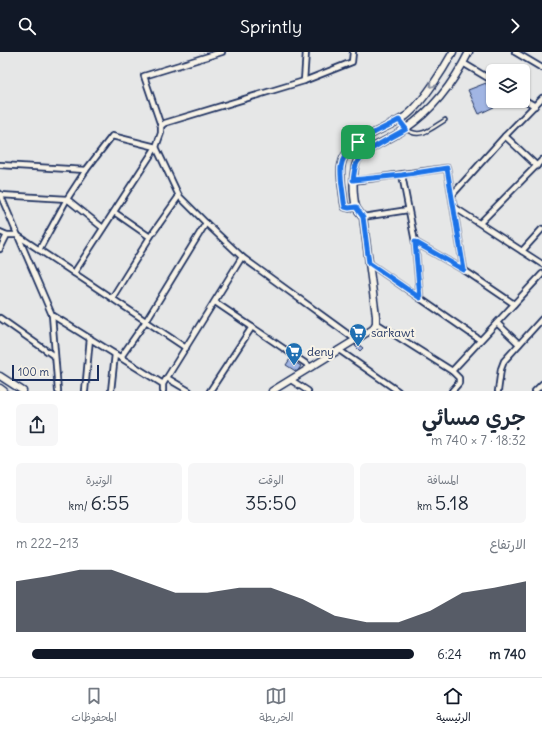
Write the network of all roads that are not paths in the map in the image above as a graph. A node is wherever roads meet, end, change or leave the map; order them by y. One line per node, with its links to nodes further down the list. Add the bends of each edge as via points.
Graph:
1 (222, 52): 16 (street, via 144,76)
2 (306, 52): 10 (street)
3 (354, 52): 10 (street, via 352,62)
4 (453, 52): 14 (street, one-way to 14, via 424,96)
5 (469, 52): 7 (street)
6 (515, 52): 8 (street)
7 (463, 63): 9 (street); 17 (street, via 442,95)
8 (542, 68)
9 (486, 77)
10 (304, 81): 16 (street)
11 (542, 98): 13 (street)
12 (530, 103): 13 (street)
13 (535, 106): 18 (street)
14 (399, 120): 17 (street); 31 (street, via 358,142 347,153 341,167 344,202 345,207)
15 (445, 120): 17 (lane, via 422,134 412,134)
16 (161, 126): 19 (street)
17 (406, 129): 25 (street, via 360,158 355,165)
18 (505, 136): 22 (street); 27 (street)
19 (156, 147): 23 (street, via 112,136); 28 (street); 33 (street)
20 (542, 160): 22 (street)
21 (0, 165): 23 (street)
22 (537, 166): 36 (street)
23 (86, 170): 29 (street)
24 (402, 175): 25 (street); 27 (street, via 447,168); 32 (street)
25 (353, 180): 31 (street)
26 (1, 195): 29 (street); 40 (street)
27 (452, 195): 30 (street)
28 (179, 196): 35 (street); 42 (street)
29 (67, 199): 37 (street); 45 (street)
30 (454, 206): 36 (street); 50 (street)
31 (356, 207): 34 (street)
32 (408, 210): 34 (street); 43 (street)
33 (114, 212): 37 (street); 42 (street)
34 (363, 217): 48 (street)
35 (206, 223): 47 (street); 60 (street)
36 (480, 223): 46 (street)
37 (103, 228): 51 (street)
38 (542, 229): 46 (street)
39 (0, 232): 41 (street)
40 (17, 235): 41 (street); 45 (street); 57 (street)
41 (7, 236): 44 (street)
42 (150, 237): 53 (street)
43 (415, 242): 50 (street); 54 (street)
44 (0, 249)
45 (39, 250): 51 (street)
46 (522, 251): 49 (street)
47 (242, 257): 55 (street); 65 (street)
48 (369, 263): 54 (street); 61 (street)
49 (542, 264)
50 (464, 270): 56 (street)
51 (74, 273): 53 (street)
52 (542, 274): 56 (street)
53 (112, 298): 60 (street)
54 (420, 298): 66 (street)
55 (215, 302): 63 (street); 68 (street)
56 (514, 304): 62 (street)
57 (52, 315): 64 (street); 71 (street)
58 (0, 318): 71 (street)
59 (542, 319): 67 (street)
60 (146, 320): 68 (street); 72 (street)
61 (376, 323): 65 (street, via 373,329); 74 (street)
62 (497, 323): 66 (street); 67 (street)
63 (252, 327): 73 (street); 88 (street)
64 (90, 338): 70 (street); 84 (street)
65 (356, 340): 69 (street)
66 (480, 340): 74 (street)
67 (519, 344): 93 (street, via 504,360)
68 (186, 348): 76 (street)
69 (339, 350): 73 (street); 91 (street)
70 (116, 354): 72 (street); 85 (street)
71 (54, 356): 83 (street)
72 (121, 357): 78 (street)
73 (311, 367): 77 (street)
74 (452, 371): 92 (street, via 459,378 459,383)
75 (0, 376): 82 (street)
76 (167, 378): 78 (street); 87 (street)
77 (291, 380): 89 (street); 90 (street)
78 (163, 384): 86 (street)
79 (542, 384): 94 (street)
80 (0, 388): 81 (street)
81 (4, 391)
82 (23, 391)
83 (58, 391)
84 (84, 391)
85 (111, 391)
86 (163, 391)
87 (189, 391)
88 (210, 391)
89 (272, 391)
90 (308, 391)
91 (398, 391)
92 (452, 391)
93 (498, 391)
94 (535, 391)

